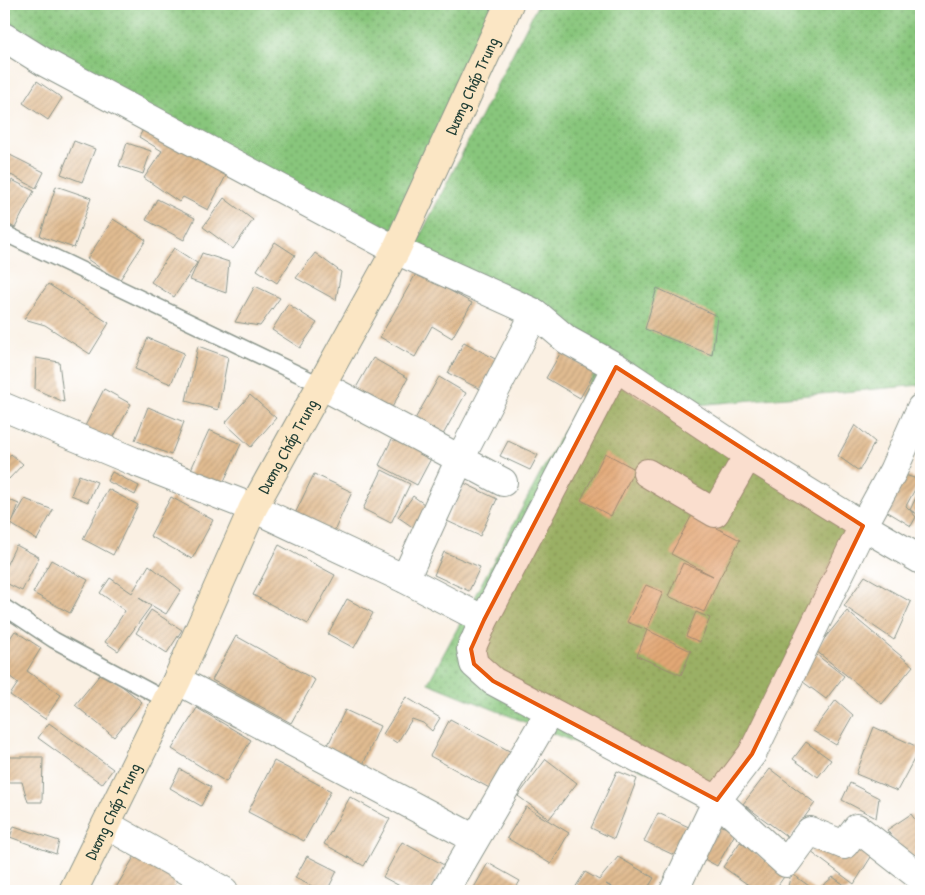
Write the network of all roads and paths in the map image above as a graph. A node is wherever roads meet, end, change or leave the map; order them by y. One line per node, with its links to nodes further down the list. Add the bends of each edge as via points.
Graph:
1 (509, 4): 4 (street, Dương Chấp Trung)
2 (4, 37): 4 (street, via 44,62)
3 (4, 233): 7 (lane)
4 (396, 250): 5 (street); 7 (street, Dương Chấp Trung)
5 (535, 313): 6 (street, via 567,340); 11 (street)
6 (616, 366): 10 (street); 19 (street)
7 (321, 385): 11 (street); 14 (street, Dương Chấp Trung)
8 (4, 407): 14 (street)
9 (921, 408): 15 (street)
10 (748, 455): 12 (street, via 715,513); 15 (street)
11 (460, 458): 13 (street); 17 (street)
12 (647, 473)
13 (503, 482)
14 (253, 508): 17 (street); 20 (street, Dương Chấp Trung)
15 (863, 526): 16 (street); 22 (street, via 752,754)
16 (921, 560)
17 (406, 578): 19 (street)
18 (4, 608): 20 (lane, via 54,640)
19 (484, 620): 21 (street, via 471,649 474,664 493,681)
20 (172, 690): 23 (street, Dương Chấp Trung); 24 (street)
21 (550, 711): 22 (street); 24 (street)
22 (717, 800): 25 (street, via 786,863 810,831 844,845 857,828); 29 (street)
23 (107, 824): 26 (street, Dương Chấp Trung); 27 (street)
24 (475, 839): 28 (street)
25 (921, 878)
26 (72, 891)
27 (224, 891)
28 (445, 891)
29 (674, 891)

